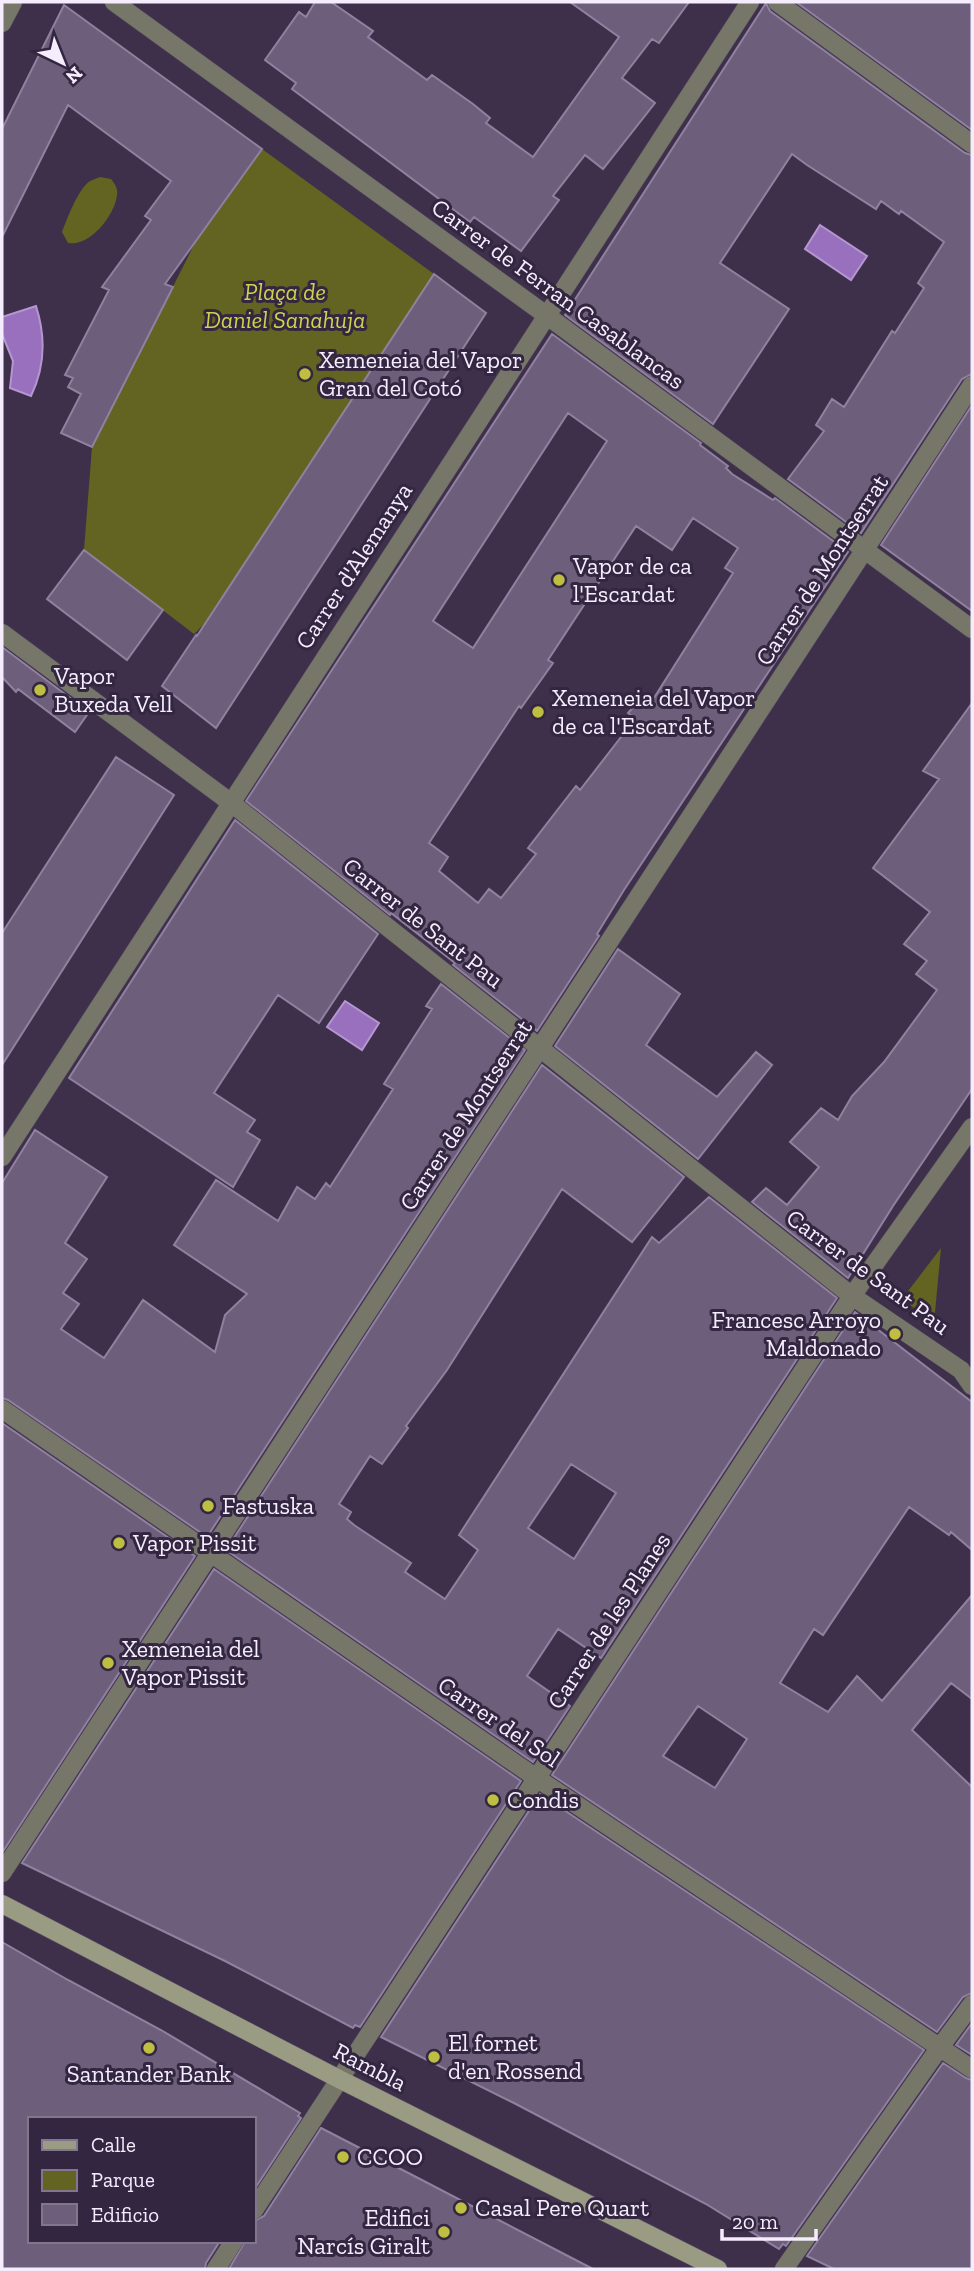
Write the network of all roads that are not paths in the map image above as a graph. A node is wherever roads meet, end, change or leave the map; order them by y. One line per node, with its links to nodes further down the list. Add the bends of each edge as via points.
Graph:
1 (13, 2): 5 (street)
2 (114, 2): 7 (street, Carrer de Ferran Casablancas)
3 (750, 2): 7 (street, Carrer d'Alemanya)
4 (777, 2): 6 (street)
5 (2, 23)
6 (972, 144)
7 (547, 315): 9 (street, Carrer de Ferran Casablancas); 12 (street, Carrer d'Alemanya)
8 (972, 385): 9 (street, Carrer de Montserrat)
9 (865, 550): 10 (street, Carrer de Ferran Casablancas); 13 (street, Carrer de Montserrat)
10 (972, 629)
11 (2, 634): 12 (street, Carrer de Sant Pau)
12 (230, 802): 13 (street, Carrer de Sant Pau); 15 (street, Carrer d'Alemanya)
13 (540, 1046): 16 (street, Carrer de Sant Pau); 19 (street, Carrer de Montserrat)
14 (972, 1126): 16 (street, Carrer de les Planes)
15 (2, 1157)
16 (852, 1296): 17 (street, Carrer de Sant Pau, via 961,1370); 20 (street, Carrer de les Planes)
17 (972, 1386)
18 (2, 1409): 19 (street, Carrer del Sol)
19 (210, 1553): 20 (street, Carrer del Sol); 21 (street, Carrer de Montserrat)
20 (535, 1777): 24 (street, Carrer del Sol); 26 (street, Carrer de les Planes)
21 (2, 1873)
22 (2, 1904): 26 (street, Rambla)
23 (972, 2004): 24 (street)
24 (940, 2047): 25 (street, Carrer del Sol); 31 (street)
25 (972, 2069)
26 (339, 2078): 27 (street, Carrer de les Planes); 30 (street, Rambla)
27 (256, 2207)
28 (233, 2243): 29 (street)
29 (216, 2269)
30 (718, 2269)
31 (784, 2269)

